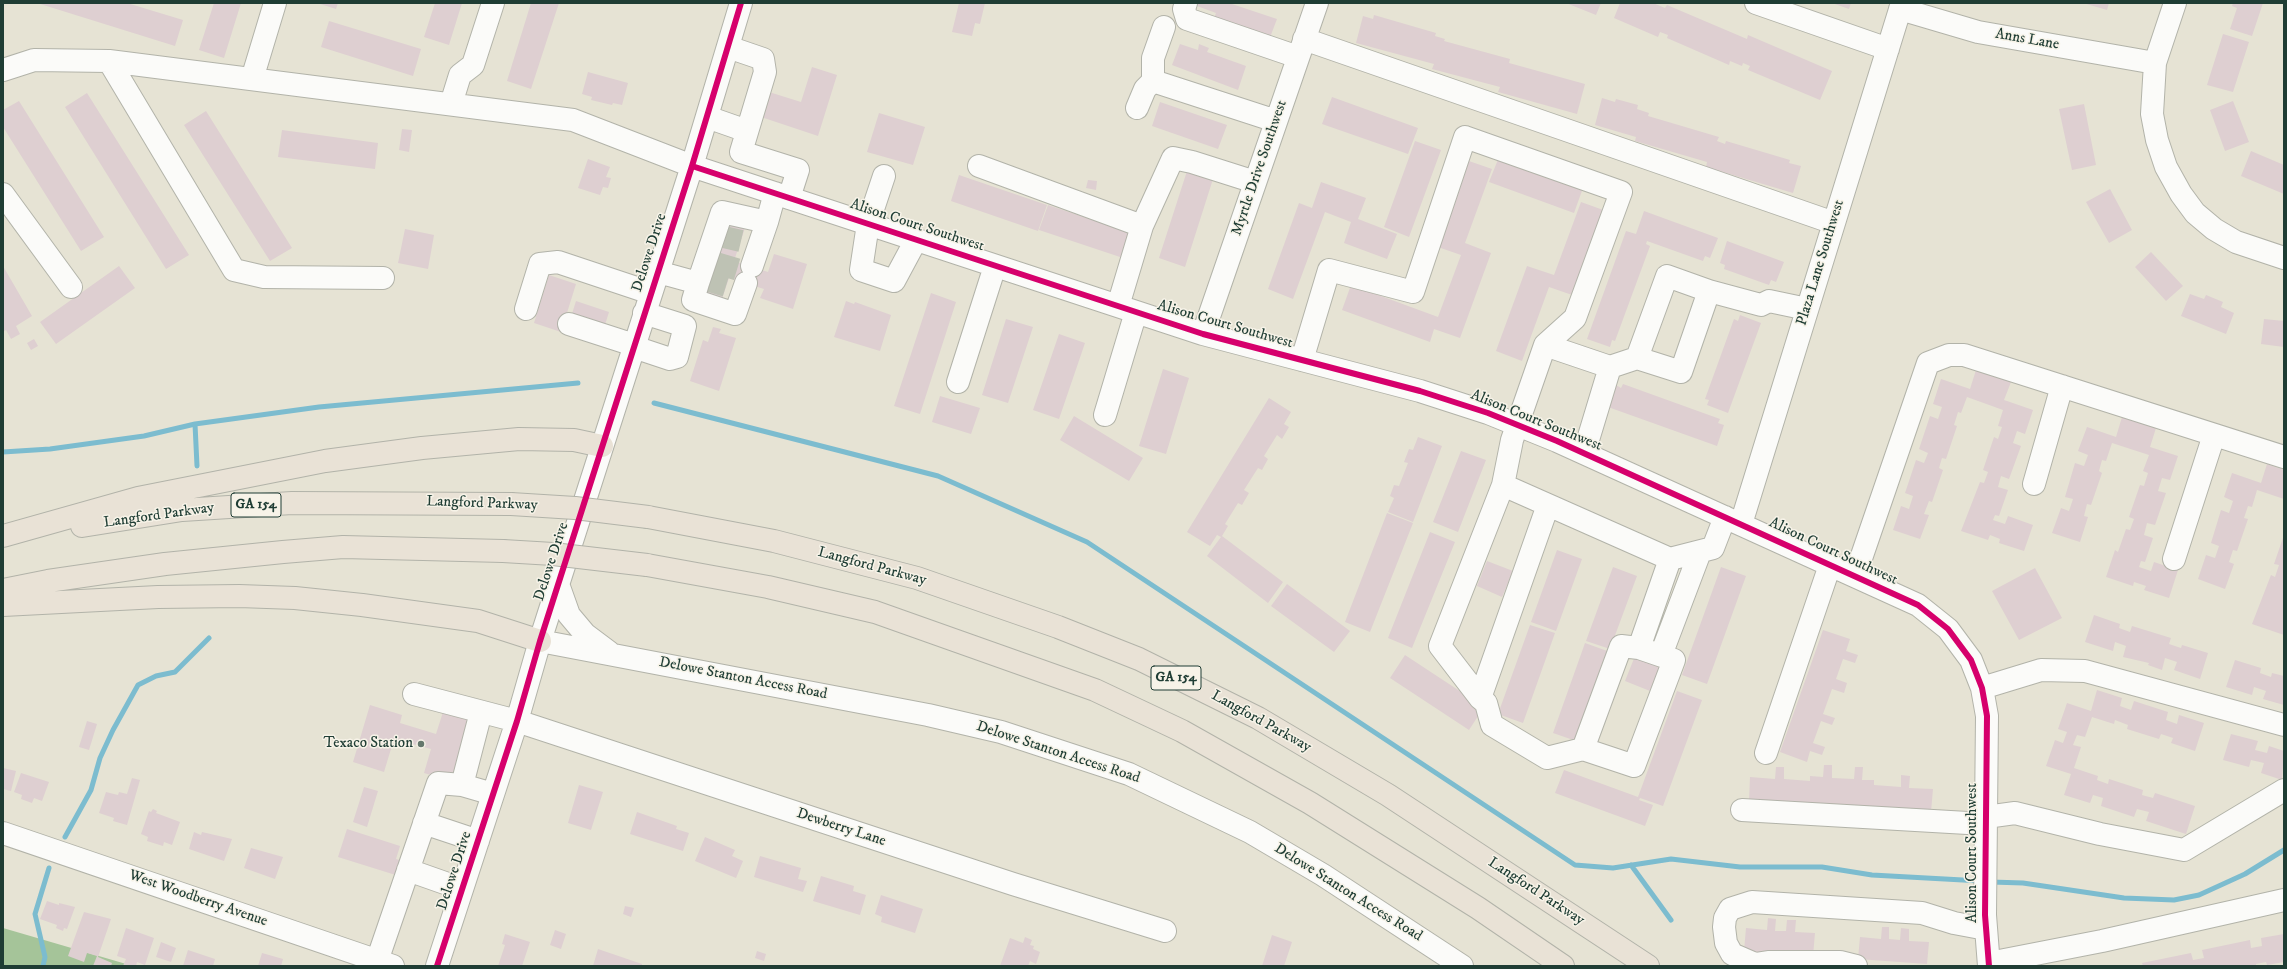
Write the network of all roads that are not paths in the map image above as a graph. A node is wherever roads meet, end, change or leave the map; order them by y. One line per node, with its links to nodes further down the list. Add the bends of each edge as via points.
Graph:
1 (275, 3): 16 (street)
2 (493, 3): 18 (street, via 473,65 460,76)
3 (741, 3): 10 (street, Delowe Drive)
4 (1186, 3): 11 (street, via 1184,9 1187,19)
5 (1317, 3): 11 (street, Myrtle Drive Southwest)
6 (1756, 3): 12 (street)
7 (2175, 3): 15 (street)
8 (1901, 6): 12 (street, Plaza Lane Southwest); 15 (street, Anns Lane, via 1978,32)
9 (1164, 27): 17 (street, via 1152,58)
10 (728, 47): 20 (street, Delowe Drive); 22 (street, via 763,59 765,72)
11 (1301, 48): 21 (street, Myrtle Drive Southwest); 30 (street)
12 (1888, 49): 30 (street, Plaza Lane Southwest)
13 (109, 61): 14 (street, Alison Court Southwest, via 34,60); 16 (street, Alison Court Southwest); 38 (street, via 234,270 264,277)
14 (6, 63)
15 (2156, 63): 34 (street, via 2152,114 2166,167 2181,194 2195,213 2214,230 2236,242)
16 (252, 79): 18 (street, Alison Court Southwest)
17 (1153, 81): 19 (street, via 1145,89); 21 (street)
18 (451, 104): 23 (street, Alison Court Southwest, via 572,120)
19 (1137, 108)
20 (707, 117): 22 (street); 23 (street, Delowe Drive)
21 (1276, 122): 26 (street, Myrtle Drive Southwest)
22 (747, 131): 28 (street, via 741,152 798,170)
23 (692, 166): 28 (street, Alison Court Southwest); 37 (street, Delowe Drive)
24 (979, 166): 32 (street)
25 (884, 176): 31 (street)
26 (1255, 182): 32 (street, via 1173,158); 47 (street, Myrtle Drive Southwest)
27 (3, 194): 39 (street)
28 (782, 195): 29 (street); 31 (street, Alison Court Southwest)
29 (767, 222): 35 (street); 35 (street, via 722,212)
30 (1834, 223): 44 (street, Plaza Lane Southwest)
31 (868, 224): 33 (street, Alison Court Southwest); 33 (street, via 861,270 894,281)
32 (1142, 226): 43 (street)
33 (916, 240): 36 (street, Alison Court Southwest)
34 (2284, 258)
35 (726, 266): 37 (street)
36 (995, 266): 43 (street, Alison Court Southwest); 53 (street)
37 (658, 272): 41 (street, Delowe Drive)
38 (383, 278)
39 (71, 287)
40 (1709, 291): 44 (street, via 1761,305 1769,301); 50 (street, via 1681,372); 50 (street, via 1667,276)
41 (651, 293): 42 (street, via 558,262 540,264); 45 (street, Delowe Drive)
42 (526, 309)
43 (1127, 309): 47 (street, Alison Court Southwest); 55 (street)
44 (1807, 309): 64 (street, Plaza Lane Southwest)
45 (644, 313): 49 (street, Delowe Drive); 49 (street, via 684,326 676,357 670,359)
46 (569, 324): 49 (street)
47 (1202, 334): 51 (street, Alison Court Southwest)
48 (1545, 345): 51 (street, via 1575,318 1620,192 1465,137 1412,292 1329,270); 52 (street); 56 (street)
49 (634, 346): 58 (street, Delowe Drive)
50 (1637, 358): 52 (street)
51 (1302, 360): 56 (street, Alison Court Southwest, via 1420,391)
52 (1610, 367): 59 (street)
53 (958, 382)
54 (2062, 386): 57 (street); 61 (street); 71 (street, via 1964,355 1949,355 1928,363)
55 (1105, 415)
56 (1518, 425): 59 (street, Alison Court Southwest); 62 (street, via 1512,440)
57 (2214, 435): 60 (street); 69 (street)
58 (602, 446): 65 (highway, via 574,440 519,439 325,461 138,498); 72 (street, Delowe Drive)
59 (1584, 453): 64 (street, Alison Court Southwest)
60 (2284, 457)
61 (2034, 484)
62 (1503, 485): 63 (street); 81 (street, via 1440,646)
63 (1548, 505): 68 (street); 81 (street)
64 (1733, 520): 67 (street, Plaza Lane Southwest, via 1713,548); 70 (street, Alison Court Southwest)
65 (3, 536)
66 (3, 539): 105 (highway, Langford Parkway / GA 154, bridge, via 182,510 292,503 511,504 575,508 648,517 774,541 916,578 1058,627 1139,659 1258,718 1381,791)
67 (1700, 552): 68 (street); 78 (street)
68 (1670, 559): 76 (street)
69 (2174, 559)
70 (1830, 565): 71 (street, Alison Court Southwest); 86 (street)
71 (1855, 576): 79 (street, Alison Court Southwest, via 1918,605 1948,629 1971,660)
72 (558, 584): 75 (street, Delowe Drive); 77 (street, via 569,615 585,634)
73 (3, 590): 104 (highway, bridge, via 151,566 291,551 359,547 503,550 561,554 647,565 768,587 875,612 1095,690 1182,731 1310,803 1478,908)
74 (3, 604): 75 (highway, via 158,597 295,598 478,621)
75 (540, 641): 77 (street, Delowe Stanton Access Road); 83 (street, Delowe Drive)
76 (1639, 648): 78 (street); 85 (street, via 1621,646)
77 (612, 654): 103 (street, Delowe Stanton Access Road, via 935,716 1001,732 1129,774 1250,832 1323,875)
78 (1667, 657): 85 (street, via 1634,766)
79 (1982, 688): 84 (street, via 2041,670 2085,671); 91 (street, Alison Court Southwest, via 1987,716)
80 (414, 694): 82 (street, Dewberry Lane)
81 (1480, 698): 85 (street, via 1486,703 1492,725 1547,758)
82 (482, 712): 83 (street, Dewberry Lane); 87 (street)
83 (517, 722): 89 (street, Delowe Drive); 99 (street, Dewberry Lane)
84 (2284, 725)
85 (1583, 749)
86 (1766, 753)
87 (462, 785): 89 (street); 92 (street, via 438,783)
88 (2284, 790): 91 (street, via 2184,850 2100,834 2015,813)
89 (493, 794): 94 (street, Delowe Drive)
90 (1742, 810): 91 (street)
91 (1986, 821): 98 (street, Alison Court Southwest)
92 (424, 824): 94 (street); 95 (street)
93 (3, 833): 100 (street, West Woodberry Avenue)
94 (478, 841): 96 (street, Delowe Drive)
95 (408, 870): 96 (street); 100 (street)
96 (462, 889): 102 (street, Delowe Drive)
97 (2284, 900): 101 (street)
98 (1986, 929): 101 (street, Alison Court Southwest); 106 (street, via 1922,913 1752,902 1730,909 1725,918 1726,942 1732,954 1755,964 1840,962)
99 (1165, 931)
100 (385, 963)
101 (1989, 964)
102 (437, 966)
103 (1462, 966)
104 (1563, 966)
105 (1648, 966)
106 (1856, 966)

